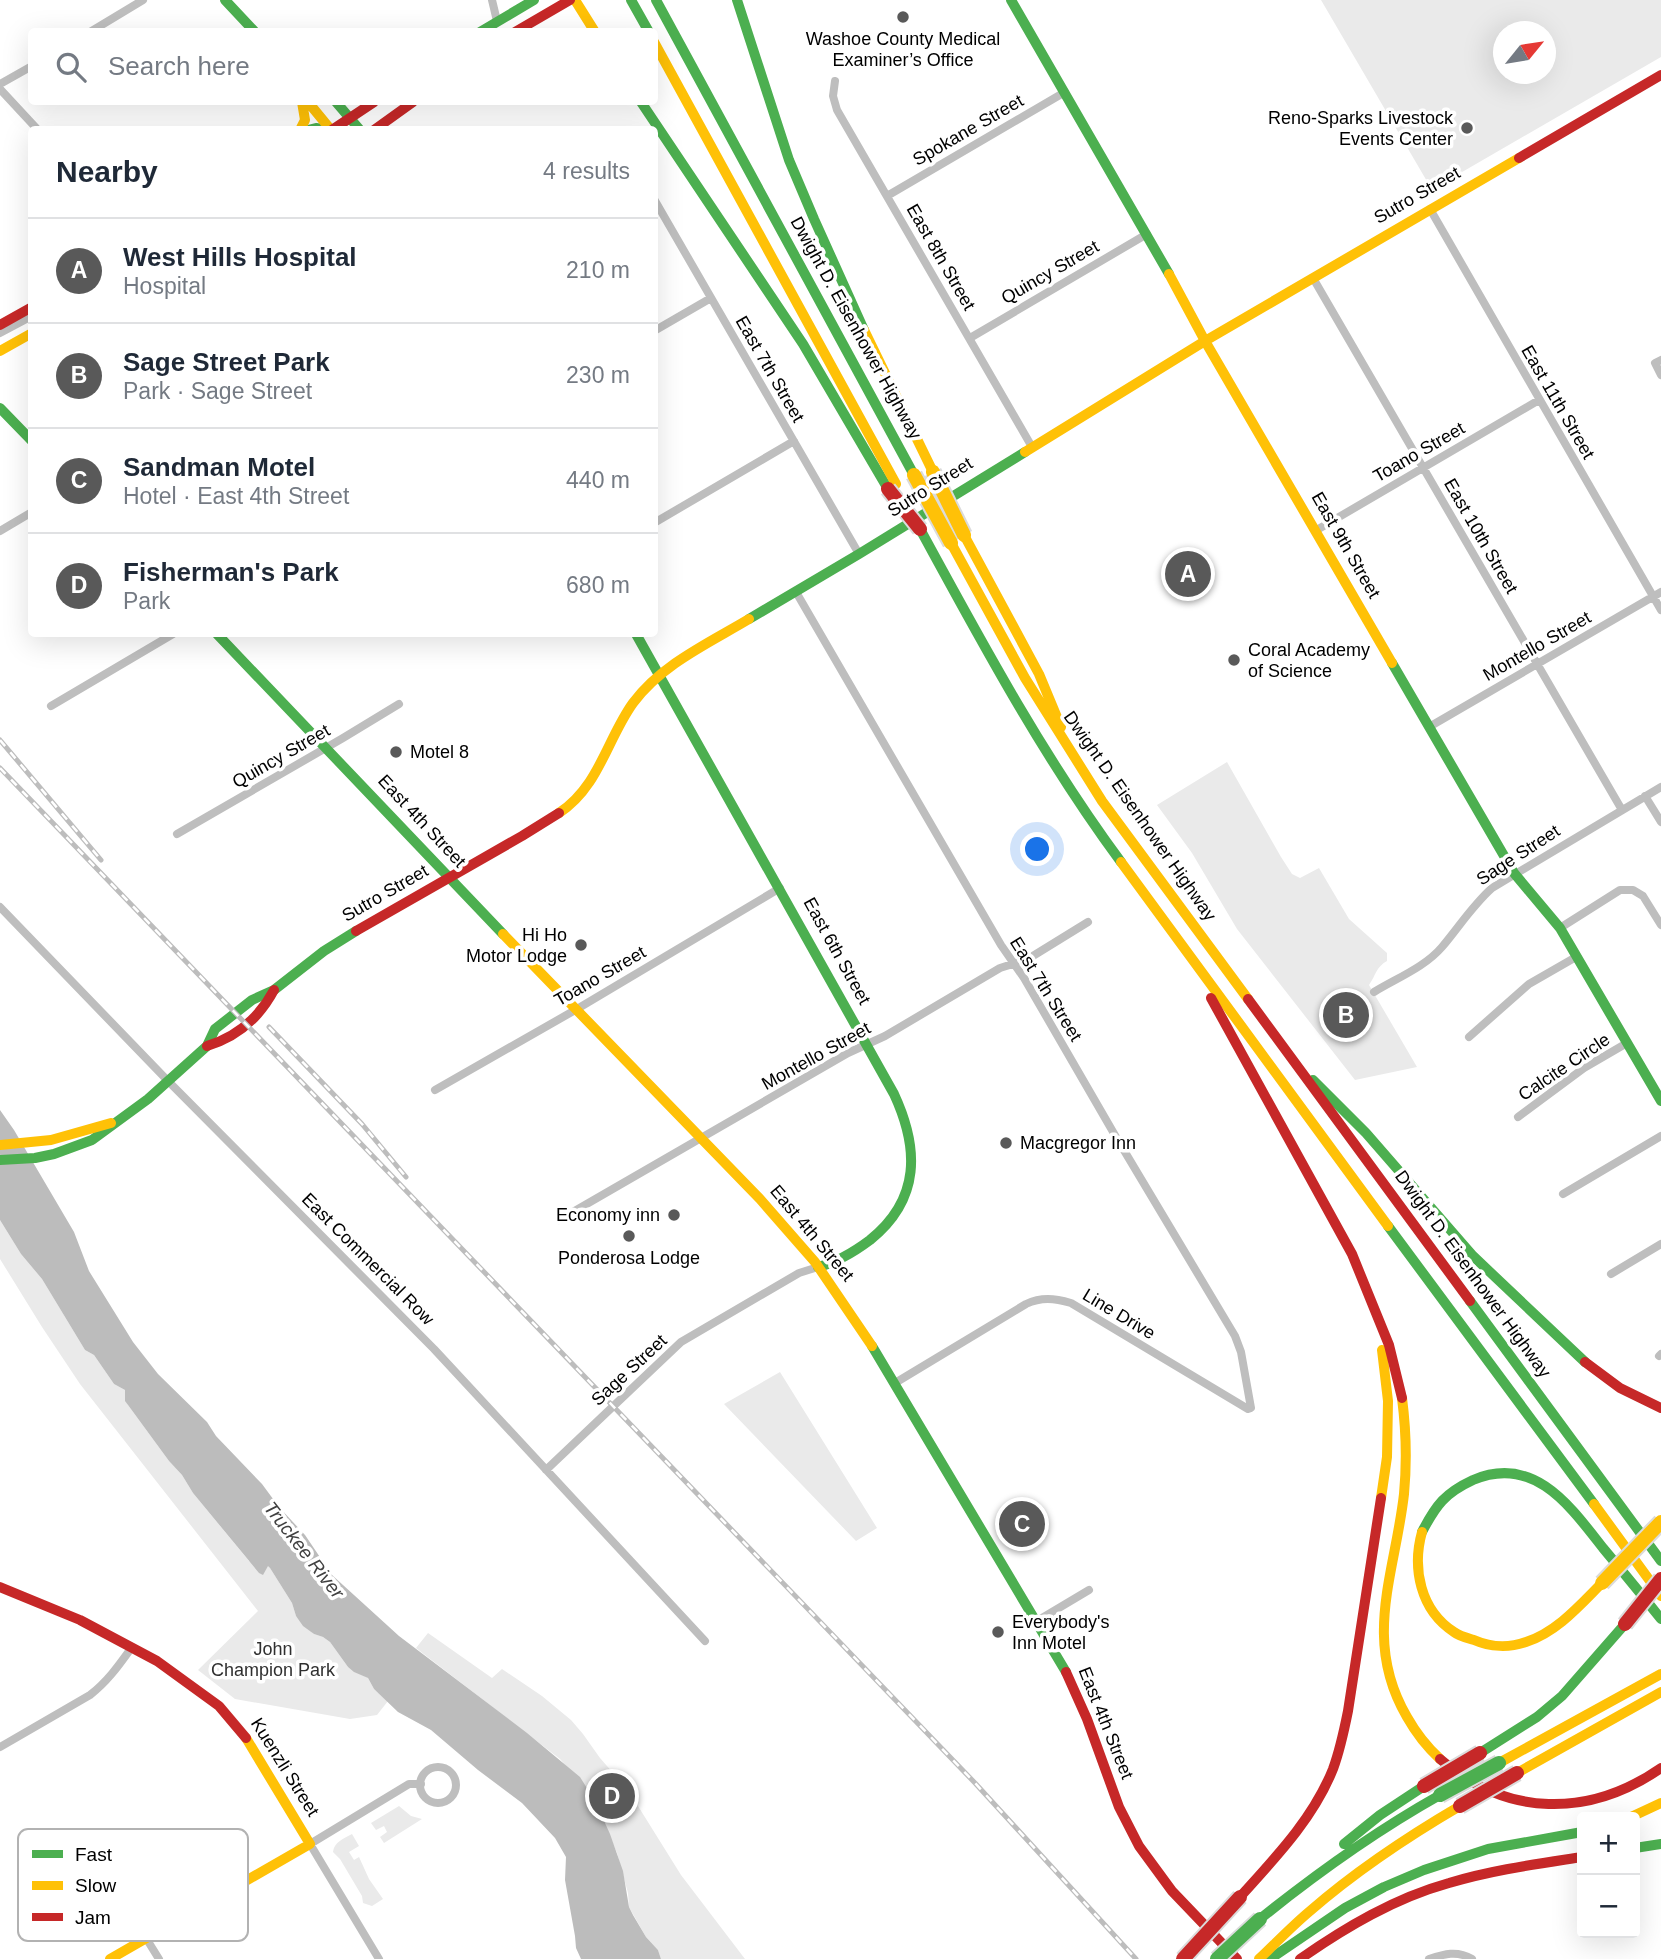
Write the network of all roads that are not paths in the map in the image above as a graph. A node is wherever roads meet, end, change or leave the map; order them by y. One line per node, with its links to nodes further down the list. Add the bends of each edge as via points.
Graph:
1 (144, 0): 11 (street)
2 (225, 0): 12 (main road)
3 (492, 0): 10 (street)
4 (534, 0): 10 (main road)
5 (572, 0): 14 (main road); 15 (main road)
6 (632, 0): 16 (main road)
7 (656, 0): 64 (main road, Dwight D. Eisenhower Highway, bridge, via 914,475)
8 (737, 0): 64 (main road, bridge, via 798,180 933,472)
9 (1012, 0): 22 (main road, East 9th Street)
10 (497, 22): 13 (main road)
11 (97, 28)
12 (251, 28)
13 (487, 28)
14 (522, 28)
15 (592, 28)
16 (647, 28)
17 (658, 49): 59 (main road)
18 (28, 69): 21 (street)
19 (1661, 75): 38 (main road, Sutro Street)
20 (835, 81): 36 (street, East 8th Street, via 832,96 837,110)
21 (0, 87): 30 (street)
22 (1065, 92): 36 (street, Spokane Street); 39 (main road, East 9th Street)
23 (302, 105): 31 (main road)
24 (310, 105): 32 (main road)
25 (339, 105): 29 (main road)
26 (371, 105): 29 (main road)
27 (409, 105): 33 (main road)
28 (643, 105): 34 (main road)
29 (355, 124)
30 (34, 126)
31 (302, 126)
32 (327, 126)
33 (380, 126)
34 (657, 126)
35 (658, 127): 59 (main road)
36 (887, 196): 48 (street, East 8th Street)
37 (658, 206): 41 (street, East 7th Street)
38 (1430, 209): 40 (main road, Sutro Street); 53 (street, East 11th Street)
39 (1147, 234): 48 (street, Quincy Street); 49 (main road, East 9th Street)
40 (1313, 278): 49 (main road, Sutro Street); 58 (street, East 10th Street)
41 (711, 298): 45 (street); 56 (street, East 7th Street)
42 (28, 309): 44 (main road)
43 (28, 318): 46 (street)
44 (0, 325)
45 (658, 329)
46 (0, 333)
47 (28, 335): 50 (main road)
48 (970, 338): 57 (street, East 8th Street)
49 (1205, 341): 57 (main road, Sutro Street); 63 (main road, East 9th Street)
50 (0, 351)
51 (1661, 360): 52 (street, via 1654,363)
52 (1661, 375)
53 (1539, 400): 58 (street, Toano Street); 67 (street, East 11th Street)
54 (0, 408): 55 (main road)
55 (28, 437)
56 (794, 441): 61 (street); 65 (street, East 7th Street)
57 (1032, 447): 65 (main road, Sutro Street)
58 (1423, 468): 63 (street, Toano Street); 72 (street, East 10th Street)
59 (892, 486): 90 (main road, bridge, via 1044,750)
60 (28, 514): 62 (street)
61 (658, 521)
62 (0, 531)
63 (1315, 531): 76 (main road, East 9th Street)
64 (957, 539): 98 (main road, Dwight D. Eisenhower Highway, via 1025,678 1069,752)
65 (859, 554): 66 (main road, Sutro Street)
66 (796, 592): 73 (main road, Sutro Street); 92 (street, East 7th Street)
67 (1657, 594): 68 (street, East 11th Street); 72 (street, Montello Street)
68 (1661, 610)
69 (168, 637): 75 (street)
70 (220, 637): 77 (main road, East 4th Street)
71 (638, 637): 73 (main road, East 6th Street)
72 (1537, 664): 76 (street, Montello Street); 80 (street, East 10th Street)
73 (660, 675): 84 (main road, Sutro Street, via 629,710 597,772 575,800); 85 (main road, East 6th Street)
74 (399, 704): 77 (street, Quincy Street)
75 (51, 706)
76 (1429, 727): 83 (main road, East 9th Street)
77 (327, 747): 82 (street, Quincy Street); 84 (main road, East 4th Street)
78 (1661, 787): 79 (street, Sage Street)
79 (1646, 796): 80 (street, Sage Street); 81 (street)
80 (1622, 810): 83 (street, Sage Street)
81 (1661, 822)
82 (177, 834)
83 (1514, 873): 89 (main road, East 9th Street); 93 (street, Sage Street, via 1477,901 1433,956)
84 (449, 878): 94 (main road, East 4th Street); 99 (main road, Sutro Street, via 324,951 274,990 263,1010 233,1036 207,1046)
85 (780, 888): 94 (street, Toano Street); 97 (main road, East 6th Street)
86 (0, 907): 99 (street, East Commercial Row)
87 (1088, 922): 92 (street, Montello Street)
88 (1661, 925): 89 (street, via 1643,896 1620,890)
89 (1560, 928): 91 (main road, East 9th Street)
90 (1183, 947): 113 (main road, via 1344,1237); 123 (main road)
91 (1576, 957): 95 (street, via 1529,984); 96 (main road, East 9th Street)
92 (1014, 964): 97 (street, Montello Street); 115 (street, East 7th Street, via 1235,1336)
93 (1374, 992)
94 (577, 1009): 100 (street, Toano Street); 105 (main road, East 4th Street)
95 (1469, 1037)
96 (1627, 1043): 101 (main road, East 9th Street); 102 (street, Calcite Circle)
97 (866, 1044): 105 (street, Montello Street); 111 (main road, East 6th Street, via 908,1125 911,1172 900,1205 882,1230 837,1262)
98 (1292, 1062): 116 (main road, via 1348,1113 1474,1256 1578,1357 1620,1388); 119 (main road, Dwight D. Eisenhower Highway)
99 (168, 1081): 103 (main road, Sutro Street); 117 (street, East Commercial Row, via 434,1349)
100 (435, 1090)
101 (1661, 1101)
102 (1518, 1117)
103 (114, 1123): 106 (main road, Sutro Street, via 51,1140); 107 (main road, Sutro Street, via 74,1148 35,1158)
104 (1661, 1136): 108 (street)
105 (700, 1139): 109 (street, Montello Street); 111 (main road, East 4th Street)
106 (0, 1145)
107 (0, 1160)
108 (1563, 1194)
109 (559, 1220)
110 (1661, 1244): 112 (street)
111 (818, 1267): 114 (main road, East 4th Street); 117 (street, Sage Street, via 799,1273 681,1342)
112 (1611, 1274)
113 (1374, 1311): 131 (main road, via 1391,1353 1406,1433 1404,1494 1383,1636 1387,1671 1403,1713 1441,1761 1478,1786 1522,1802 1559,1805 1597,1799 1619,1793); 148 (main road, bridge, via 1384,1364 1388,1438 1345,1730 1332,1774 1311,1814)
114 (895, 1382): 115 (street, Line Drive, via 1026,1304 1046,1298 1071,1303); 125 (main road, East 4th Street)
115 (1251, 1408)
116 (1661, 1408)
117 (546, 1470): 126 (street, East Commercial Row)
118 (1661, 1522): 124 (main road, bridge, via 1602,1583 1556,1626 1512,1646 1480,1643 1451,1629 1430,1607 1417,1569 1424,1525 1440,1501 1463,1483 1506,1473 1533,1479 1559,1494 1572,1508)
119 (1661, 1561)
120 (1661, 1579): 141 (main road, bridge, via 1562,1696 1525,1725 1380,1815)
121 (0, 1587): 127 (main road, Kuenzli Street)
122 (1089, 1590): 125 (street)
123 (1661, 1596)
124 (1661, 1619)
125 (1037, 1621): 150 (main road, East 4th Street, via 1080,1701 1125,1821 1139,1846 1170,1889)
126 (705, 1641)
127 (131, 1647): 130 (street, via 112,1675 90,1695); 136 (main road, Kuenzli Street, via 188,1682 231,1718)
128 (1661, 1674): 141 (main road, bridge, via 1387,1825)
129 (1661, 1692): 144 (main road, bridge, via 1403,1841 1316,1905)
130 (0, 1747)
131 (1661, 1769)
132 (421, 1784): 132 (street, via 422,1793 436,1803 445,1802 456,1791 454,1776 442,1768 427,1772); 136 (street, via 409,1784)
133 (1661, 1802): 134 (main road)
134 (1640, 1812)
135 (1577, 1833): 144 (main road, via 1508,1844 1435,1866 1390,1884)
136 (310, 1843): 140 (main road); 147 (street, Kuenzli Street)
137 (1661, 1844): 138 (main road)
138 (1640, 1847)
139 (1577, 1858): 153 (main road, via 1490,1872 1431,1888 1363,1917)
140 (248, 1879)
141 (1308, 1880): 149 (main road, bridge)
142 (141, 1941): 145 (main road)
143 (148, 1941): 146 (street)
144 (1285, 1942): 151 (main road); 152 (main road)
145 (110, 1959)
146 (159, 1959)
147 (379, 1959)
148 (1183, 1959)
149 (1217, 1959)
150 (1237, 1959)
151 (1259, 1959)
152 (1270, 1959)
153 (1300, 1959)
154 (1429, 1959): 155 (street, via 1449,1953)
155 (1472, 1959)

